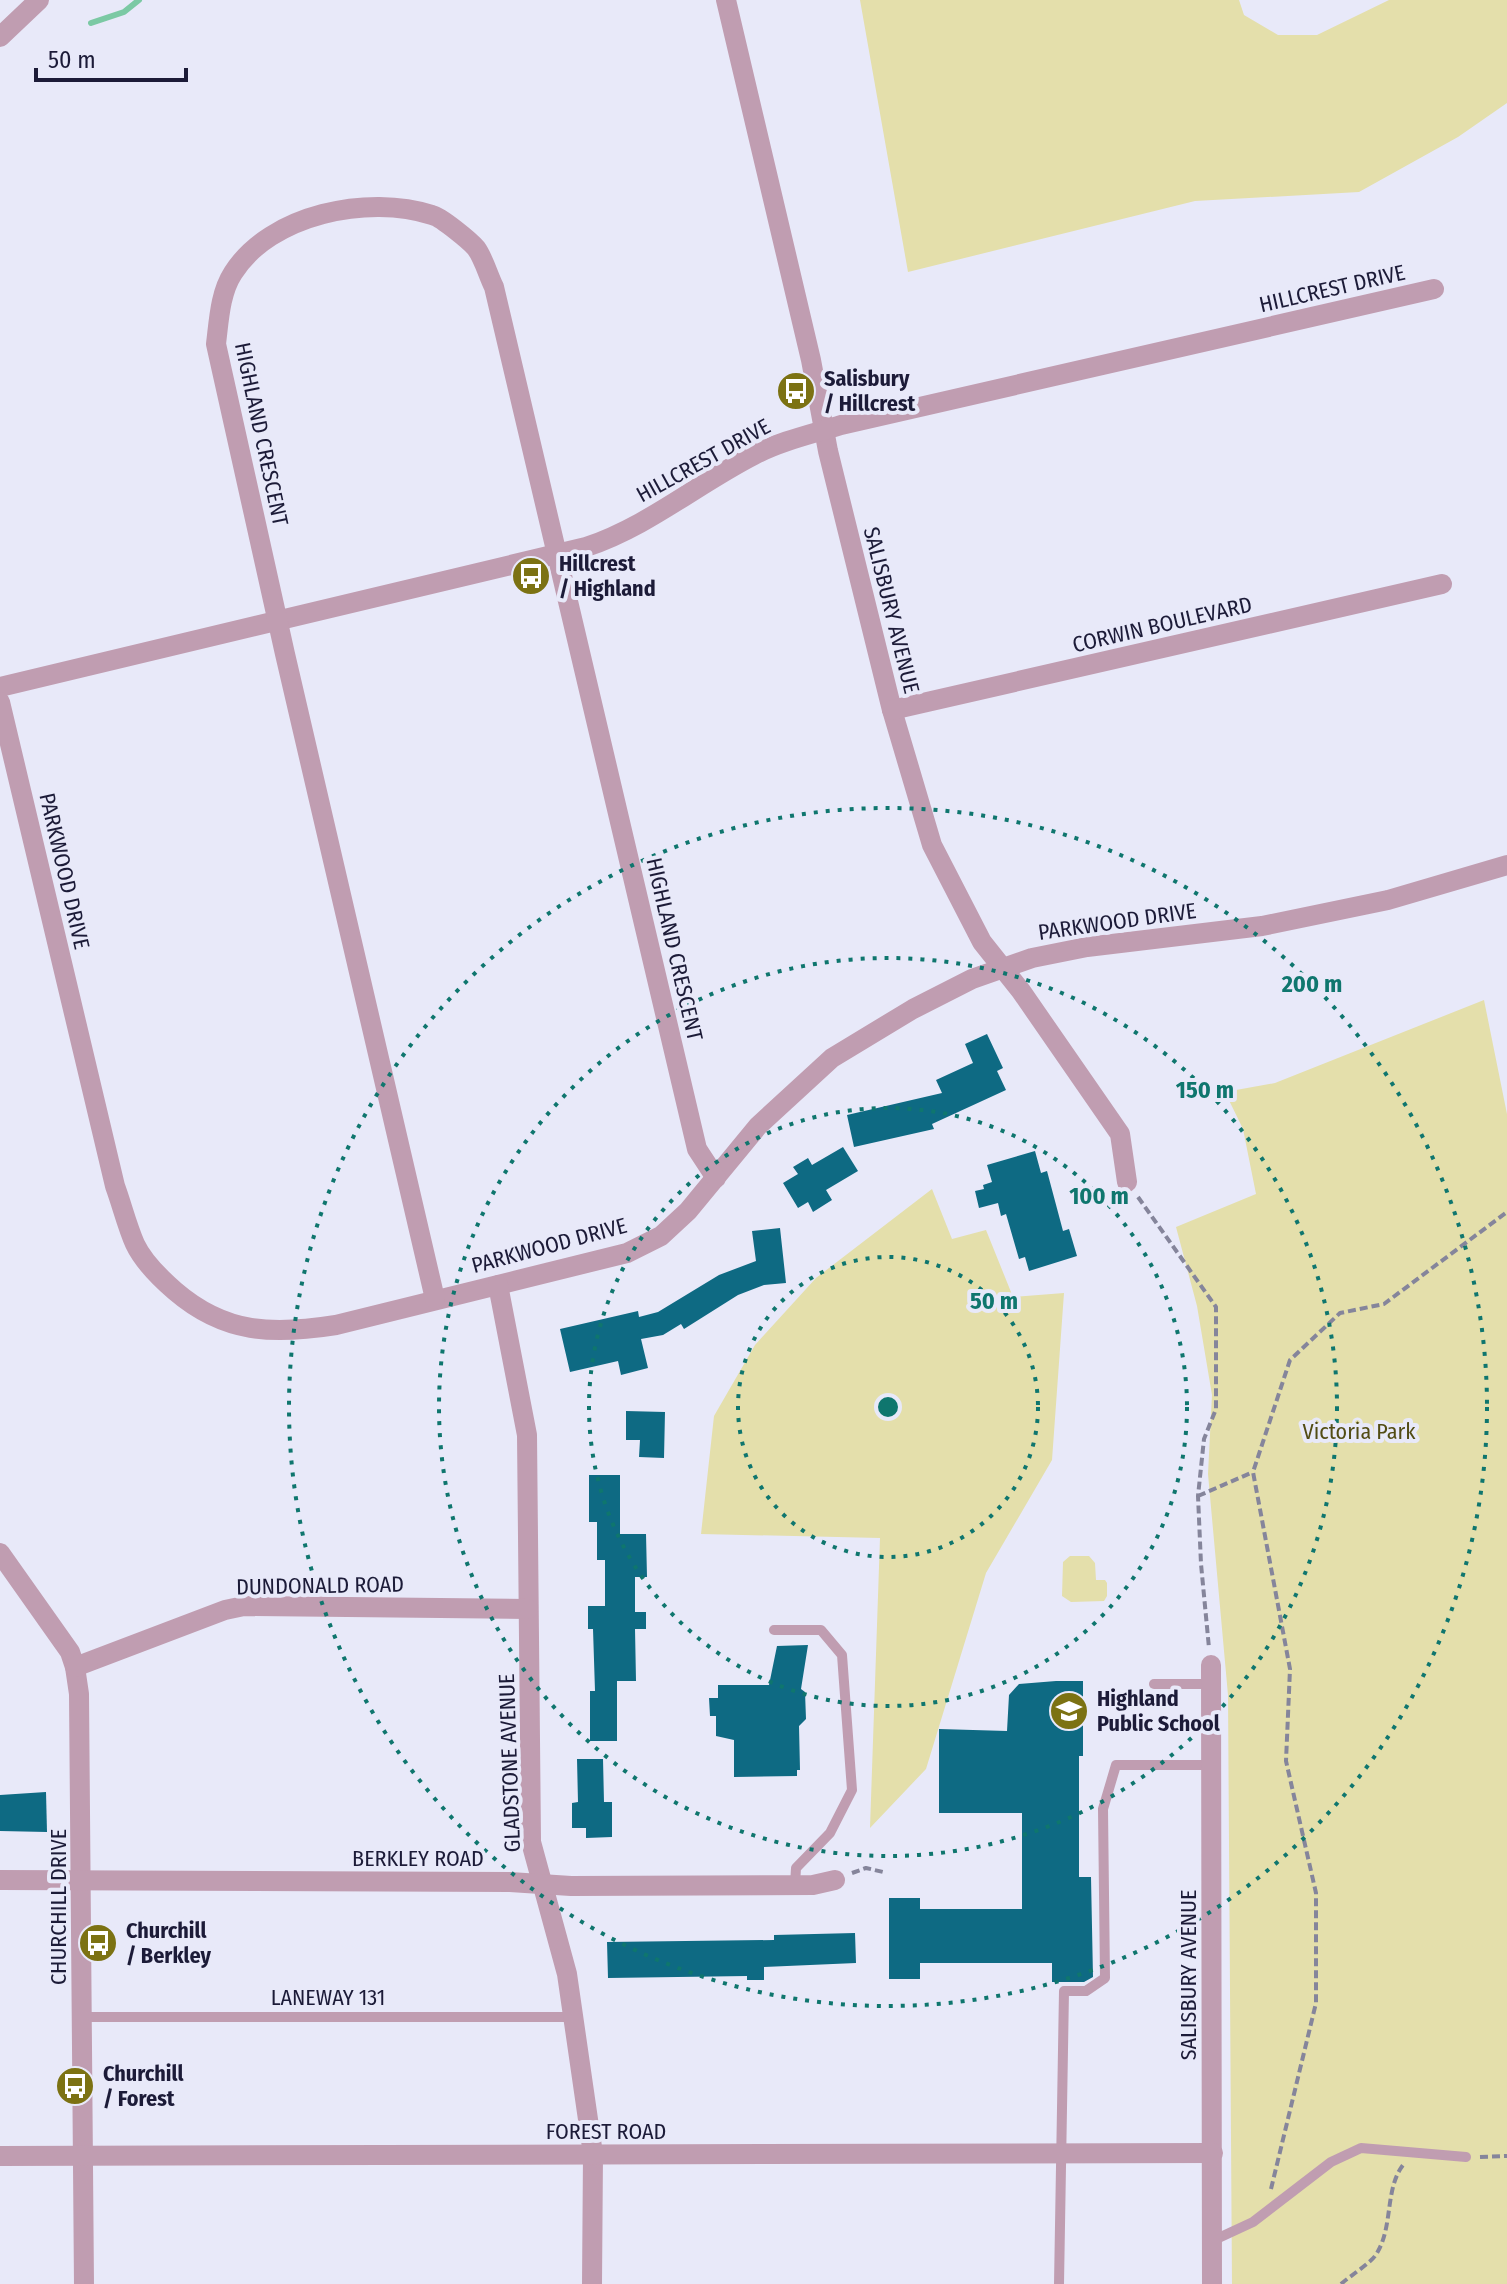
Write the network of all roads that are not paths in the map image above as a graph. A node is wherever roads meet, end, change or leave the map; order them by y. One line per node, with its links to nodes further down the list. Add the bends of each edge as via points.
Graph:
1 (39, 0): 3 (street)
2 (726, 0): 5 (street, SALISBURY AVENUE)
3 (0, 37)
4 (1434, 289): 5 (street, HILLCREST DRIVE)
5 (824, 430): 6 (street, HILLCREST DRIVE, via 754,455 604,541); 11 (street, SALISBURY AVENUE)
6 (558, 554): 8 (street, HILLCREST DRIVE); 8 (street, HIGHLAND CRESCENT, via 494,287 476,248 435,215 378,206 332,212 285,226 251,250 232,274 221,303 216,344); 14 (street, HIGHLAND CRESCENT, via 697,1149)
7 (1442, 584): 11 (street, CORWIN BOULEVARD)
8 (277, 619): 9 (street, HILLCREST DRIVE); 17 (street, HIGHLAND CRESCENT)
9 (0, 687)
10 (0, 702): 17 (street, PARKWOOD DRIVE, via 115,1186 136,1246 162,1280 193,1306 218,1321 246,1328 305,1330)
11 (892, 710): 13 (street, SALISBURY AVENUE, via 932,845 982,942)
12 (1507, 865): 13 (street, PARKWOOD DRIVE, via 1388,900 1262,926 1087,947)
13 (1002, 966): 14 (street, PARKWOOD DRIVE, via 913,1009 832,1058 758,1126); 15 (street, SALISBURY AVENUE, via 1120,1134)
14 (716, 1178): 16 (street, PARKWOOD DRIVE, via 661,1236 627,1253)
15 (1127, 1182)
16 (498, 1285): 17 (street, PARKWOOD DRIVE); 19 (street, GLADSTONE AVENUE, via 527,1435)
17 (435, 1299)
18 (0, 1553): 21 (street, CHURCHILL DRIVE, via 57,1631)
19 (528, 1609): 21 (street, DUNDONALD ROAD, via 244,1606); 28 (street, GLADSTONE AVENUE, via 531,1842)
20 (774, 1630): 29 (lane, via 821,1630 842,1655 852,1790 830,1833 796,1868)
21 (75, 1667): 26 (street, CHURCHILL DRIVE)
22 (1211, 1674): 23 (lane); 24 (street, SALISBURY AVENUE)
23 (1154, 1684)
24 (1211, 1765): 32 (lane, via 1116,1765 1103,1809 1105,1978 1086,1991 1064,1991); 33 (street, SALISBURY AVENUE)
25 (0, 1880): 26 (street, BERKLEY ROAD)
26 (82, 1880): 28 (street, BERKLEY ROAD); 30 (street, CHURCHILL DRIVE)
27 (835, 1880): 29 (street, BERKLEY ROAD)
28 (542, 1885): 29 (street, BERKLEY ROAD); 31 (street, GLADSTONE AVENUE)
29 (795, 1885)
30 (82, 2017): 31 (lane, LANEWAY 131); 36 (street, CHURCHILL DRIVE)
31 (573, 2017): 34 (street, GLADSTONE AVENUE)
32 (1060, 2153): 33 (street, FOREST ROAD); 34 (street, FOREST ROAD); 41 (lane)
33 (1213, 2153): 38 (street, SALISBURY AVENUE)
34 (593, 2154): 36 (street, FOREST ROAD); 40 (street, GLADSTONE AVENUE)
35 (0, 2156): 36 (street, FOREST ROAD)
36 (83, 2156): 39 (street, CHURCHILL DRIVE)
37 (1466, 2157): 38 (lane, via 1361,2148 1331,2162 1253,2222)
38 (1212, 2242): 42 (street, SALISBURY AVENUE)
39 (84, 2284)
40 (592, 2284)
41 (1059, 2284)
42 (1212, 2284)

